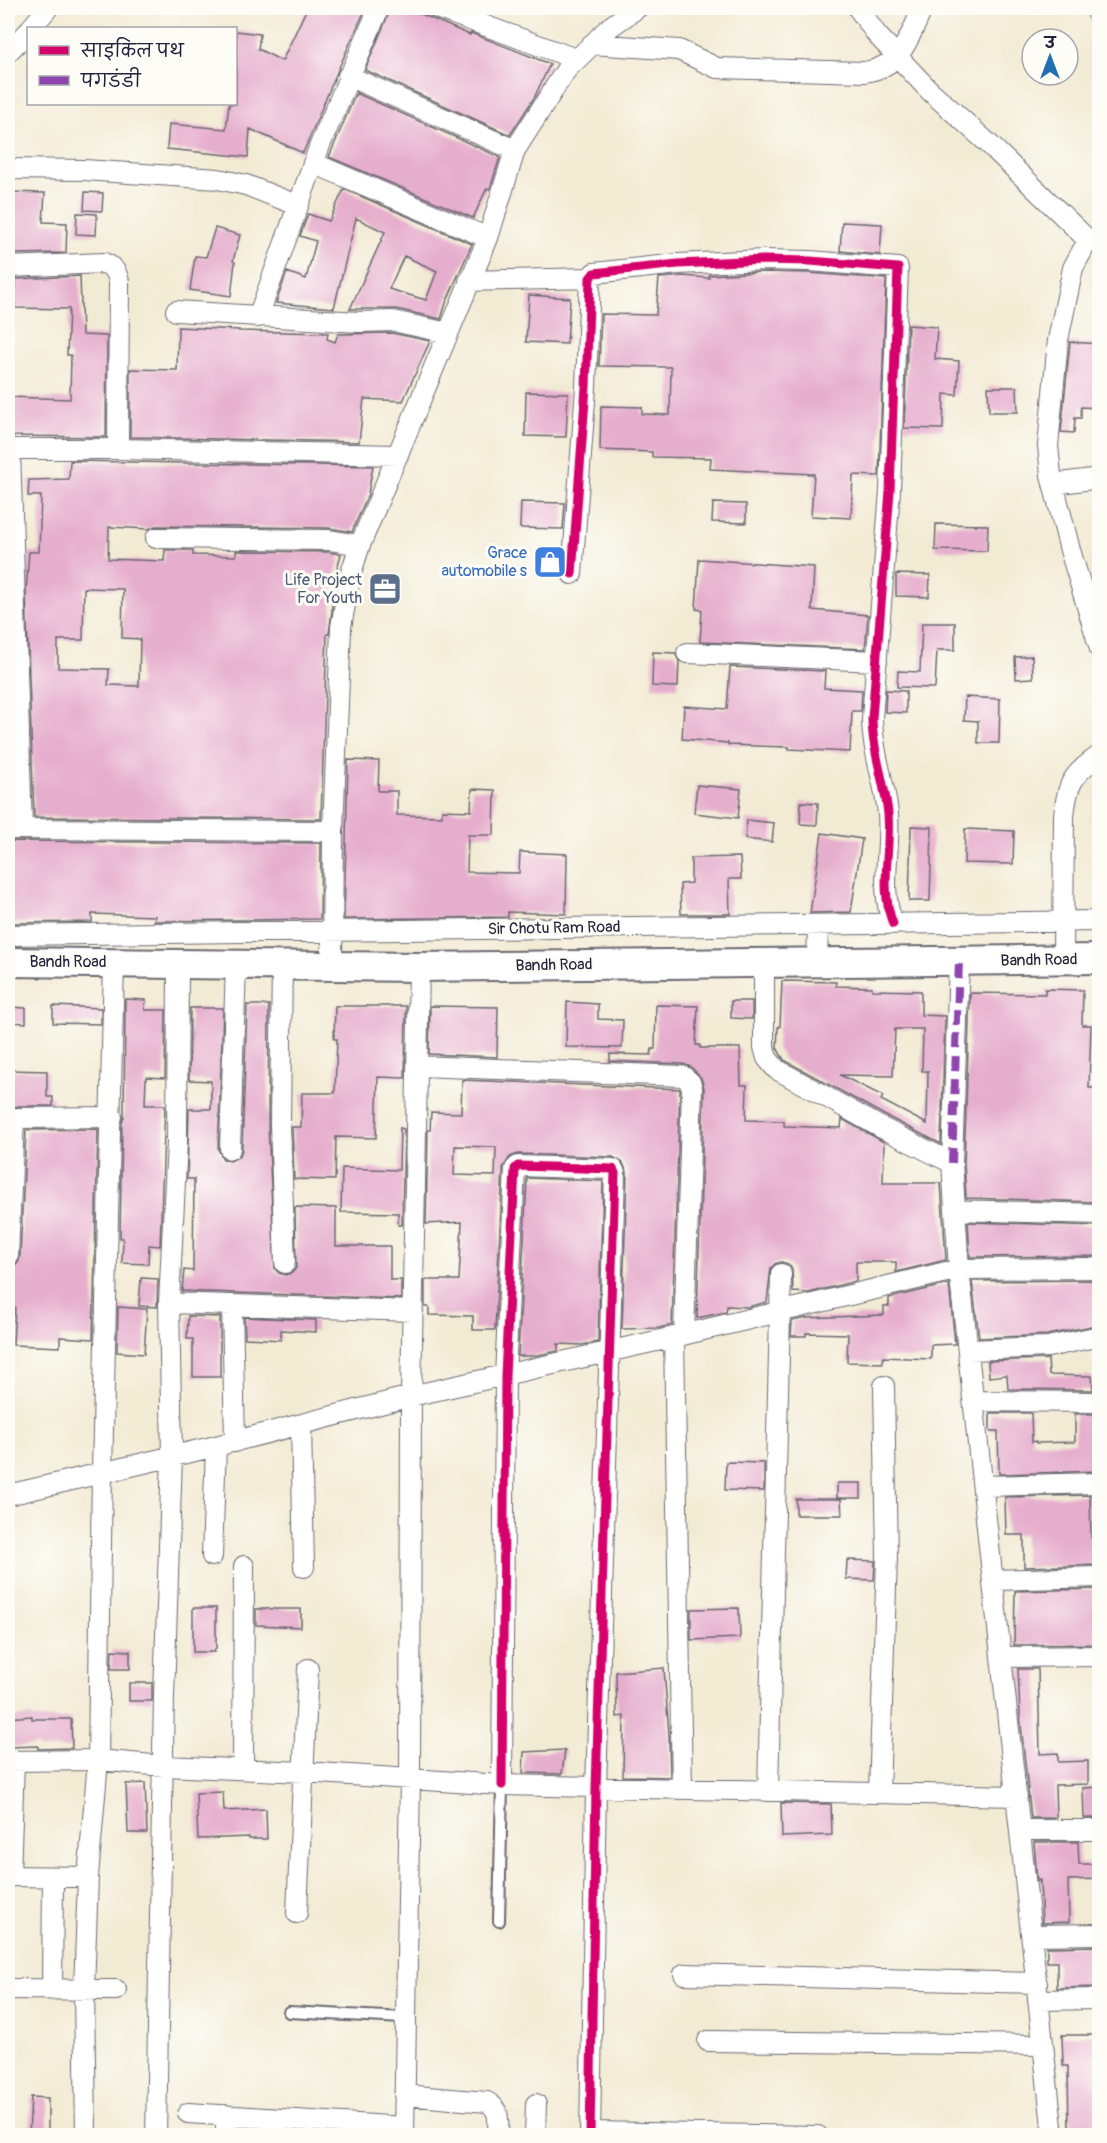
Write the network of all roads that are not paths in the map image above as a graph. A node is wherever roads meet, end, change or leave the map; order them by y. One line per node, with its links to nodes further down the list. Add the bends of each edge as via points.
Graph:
1 (48, 8): 9 (street)
2 (379, 8): 15 (street)
3 (437, 8): 14 (street)
4 (637, 8): 11 (street)
5 (858, 8): 13 (street)
6 (922, 8): 13 (street)
7 (1096, 8): 8 (street)
8 (1100, 21)
9 (32, 27)
10 (27, 33): 12 (street)
11 (592, 44): 13 (street, via 679,50 712,66 733,70 865,72); 14 (street)
12 (8, 52)
13 (898, 58): 20 (street)
14 (576, 59): 16 (street)
15 (348, 76): 16 (street); 17 (street)
16 (515, 150): 21 (street)
17 (313, 163): 19 (street); 21 (street)
18 (8, 169): 19 (street, via 218,179 246,185)
19 (297, 205): 26 (street)
20 (1093, 236): 32 (street, via 1073,268 1058,340 1048,446)
21 (488, 238): 24 (street)
22 (8, 267): 29 (street, via 104,263 117,273)
23 (590, 278): 24 (street); 35 (street); 38 (street, via 598,272 718,262 810,261 898,268 891,482)
24 (469, 281): 27 (street)
25 (176, 311): 26 (street)
26 (258, 317): 27 (street, via 393,321)
27 (448, 333): 30 (street)
28 (9, 449): 29 (street); 40 (street)
29 (118, 449): 30 (street)
30 (398, 455): 34 (street)
31 (1100, 478): 32 (street)
32 (1053, 484): 36 (street)
33 (156, 538): 34 (street, via 329,540)
34 (360, 545): 41 (street, via 341,627)
35 (572, 574)
36 (1100, 649)
37 (687, 653): 38 (street)
38 (877, 661): 44 (street, via 873,729 888,814 886,899)
39 (1100, 755): 42 (street, via 1070,782 1066,794)
40 (15, 829): 41 (street)
41 (333, 831): 46 (street)
42 (1062, 921): 43 (street, Sir Chotu Ram Road); 44 (street, Sir Chotu Ram Road); 48 (street)
43 (1100, 921)
44 (893, 924): 45 (street, Sir Chotu Ram Road)
45 (818, 925): 46 (street, Sir Chotu Ram Road); 55 (street)
46 (332, 931): 47 (street, Sir Chotu Ram Road); 58 (street)
47 (8, 935)
48 (1063, 959): 49 (street, Bandh Road); 52 (street, Bandh Road)
49 (1100, 959)
50 (8, 962): 51 (street, Bandh Road)
51 (114, 962): 53 (street, Bandh Road); 61 (street)
52 (959, 962): 55 (street, Bandh Road); 63 (street)
53 (178, 963): 56 (street, Bandh Road); 71 (street, via 177,1142)
54 (764, 963): 55 (street, Bandh Road); 59 (street, Bandh Road); 63 (street, via 764,1047 776,1069)
55 (817, 963)
56 (236, 964): 57 (street, Bandh Road); 62 (street)
57 (282, 964): 58 (street, Bandh Road); 67 (street, via 280,1124)
58 (332, 965): 59 (street, Bandh Road)
59 (419, 967): 60 (street)
60 (418, 1066): 73 (street); 75 (street, via 687,1078 692,1088)
61 (111, 1117): 66 (street, via 14,1120); 87 (street)
62 (230, 1149)
63 (952, 1163): 64 (street)
64 (956, 1210): 65 (street); 69 (street)
65 (1100, 1214)
66 (8, 1256)
67 (285, 1263)
68 (1100, 1268): 69 (street)
69 (960, 1269): 74 (street); 78 (street)
70 (781, 1274): 74 (street)
71 (169, 1303): 72 (street); 86 (street)
72 (232, 1305): 73 (street); 85 (street)
73 (413, 1311): 81 (street)
74 (780, 1312): 75 (street); 108 (street)
75 (679, 1336): 77 (street); 107 (street)
76 (1100, 1336): 78 (street, via 1048,1347)
77 (611, 1350): 79 (street); 79 (street, via 615,1171 517,1166); 106 (street)
78 (969, 1350): 82 (street)
79 (505, 1376): 81 (street); 105 (street)
80 (884, 1386): 109 (street, via 887,1558)
81 (411, 1396): 84 (street); 104 (street)
82 (974, 1401): 83 (street); 89 (street)
83 (1100, 1402)
84 (301, 1425): 85 (street); 93 (street)
85 (226, 1444): 86 (street); 91 (street)
86 (172, 1456): 87 (street); 101 (street)
87 (102, 1472): 90 (street); 99 (street)
88 (1100, 1483): 89 (street)
89 (984, 1486): 95 (street)
90 (8, 1495)
91 (212, 1556)
92 (244, 1566): 102 (street)
93 (304, 1567)
94 (1100, 1577): 95 (street)
95 (994, 1580): 97 (street)
96 (1100, 1656): 97 (street)
97 (1002, 1657): 110 (street)
98 (308, 1669): 103 (street)
99 (98, 1760): 100 (street); 101 (street); 115 (street)
100 (11, 1762): 113 (street)
101 (164, 1766): 102 (street); 141 (street)
102 (243, 1769): 103 (street)
103 (304, 1772): 104 (street); 116 (street)
104 (410, 1779): 105 (street); 128 (street)
105 (502, 1785): 106 (street); 117 (lane)
106 (596, 1788): 107 (street); 137 (street)
107 (682, 1789): 108 (street)
108 (768, 1791): 109 (street)
109 (879, 1793): 110 (street)
110 (1017, 1796): 111 (street)
111 (1021, 1830): 112 (street); 119 (street)
112 (1100, 1830)
113 (9, 1876): 114 (street)
114 (53, 1877): 115 (street); 122 (street)
115 (87, 1877): 123 (street)
116 (297, 1913)
117 (499, 1921)
118 (1100, 1934): 119 (street)
119 (1032, 1935): 125 (street)
120 (684, 1974): 125 (street)
121 (8, 1989): 122 (street)
122 (52, 1990): 123 (street)
123 (84, 1990): 124 (street); 140 (street)
124 (116, 1990)
125 (1037, 1992): 126 (street); 130 (street)
126 (1100, 1999)
127 (289, 2012): 128 (lane)
128 (405, 2018): 131 (street)
129 (708, 2041): 130 (street)
130 (1043, 2045): 146 (street)
131 (404, 2095): 136 (street); 143 (street, via 487,2102 497,2111)
132 (536, 2104): 144 (street)
133 (188, 2113): 134 (street)
134 (226, 2115): 135 (street); 142 (street)
135 (277, 2128): 136 (street)
136 (404, 2131)
137 (590, 2134): 138 (street)
138 (658, 2134): 139 (street)
139 (727, 2135): 145 (street)
140 (86, 2136)
141 (156, 2136)
142 (226, 2136)
143 (498, 2136)
144 (535, 2136)
145 (818, 2136)
146 (1053, 2136)

